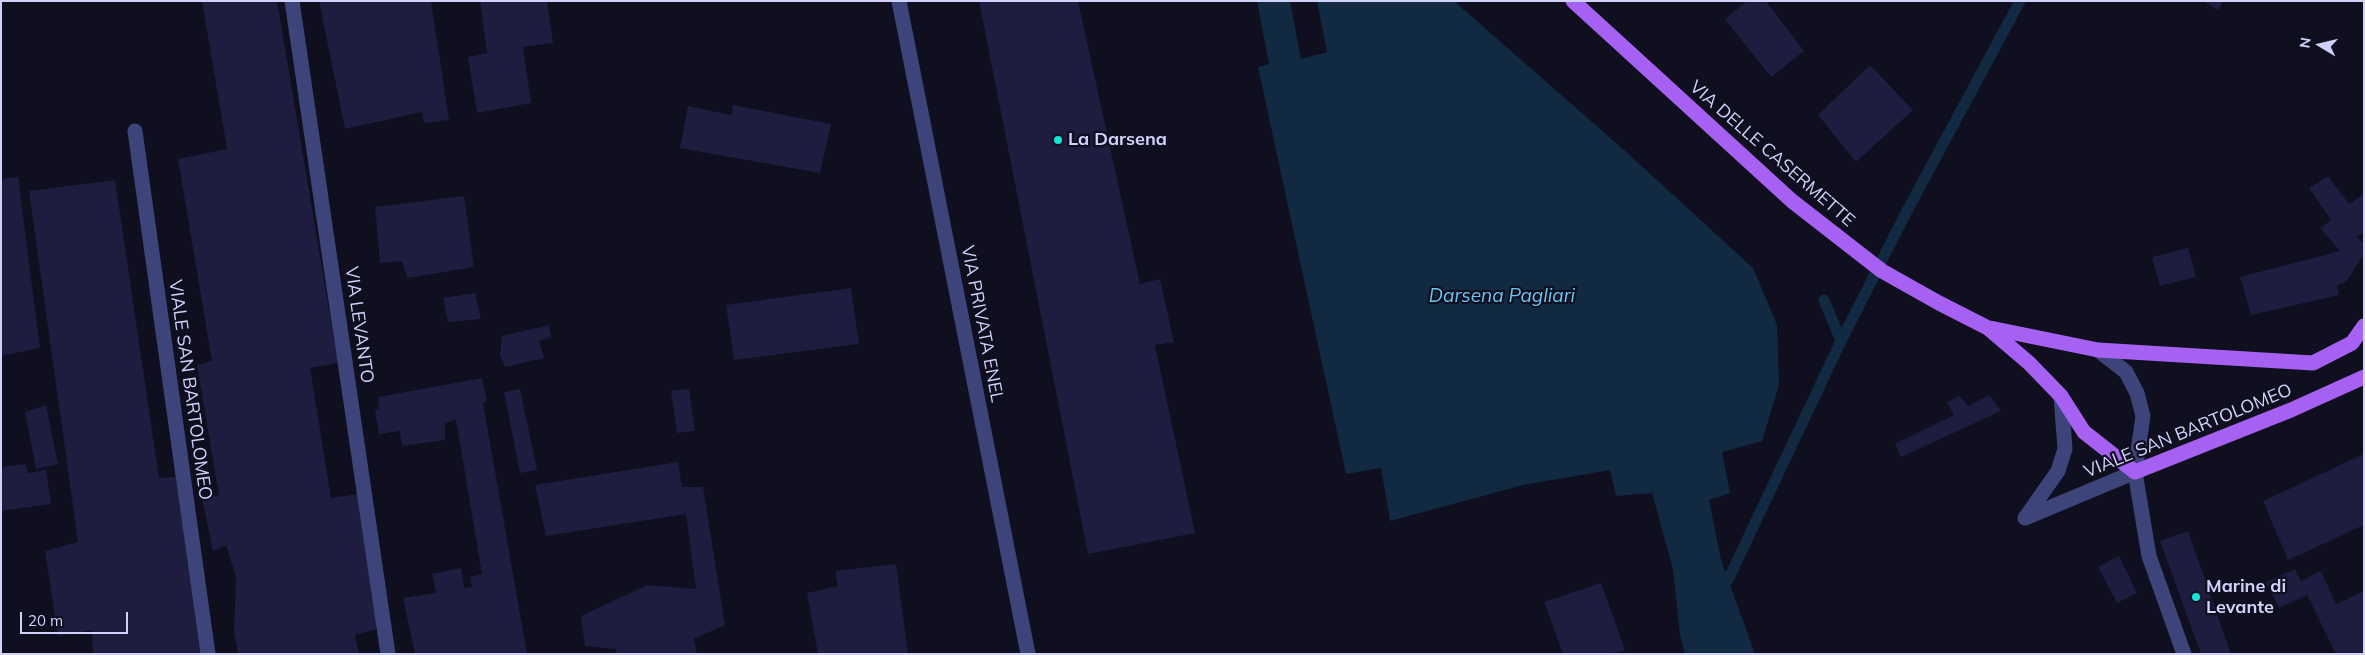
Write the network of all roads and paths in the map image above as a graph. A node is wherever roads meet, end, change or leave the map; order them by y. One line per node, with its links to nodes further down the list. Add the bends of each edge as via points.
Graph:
1 (292, 1): 12 (street, VIA LEVANTO)
2 (899, 1): 13 (street, VIA PRIVATA ENEL)
3 (1573, 1): 6 (main road, VIA DELLE CASERMETTE, via 1792,201 1882,271)
4 (135, 131): 11 (street, VIALE SAN BARTOLOMEO)
5 (2364, 326): 7 (main road, via 2352,343 2313,363)
6 (1988, 328): 7 (main road); 9 (main road, via 2029,363)
7 (2098, 350): 10 (street, via 2126,372 2137,393 2143,416)
8 (2364, 377): 10 (main road, VIALE SAN BARTOLOMEO, via 2291,410)
9 (2060, 396): 10 (main road, via 2084,432); 10 (street, VIALE SAN BARTOLOMEO, via 2066,449 2058,471 2025,518)
10 (2135, 472): 14 (street, via 2149,556)
11 (208, 654)
12 (388, 654)
13 (1028, 654)
14 (2184, 654)

